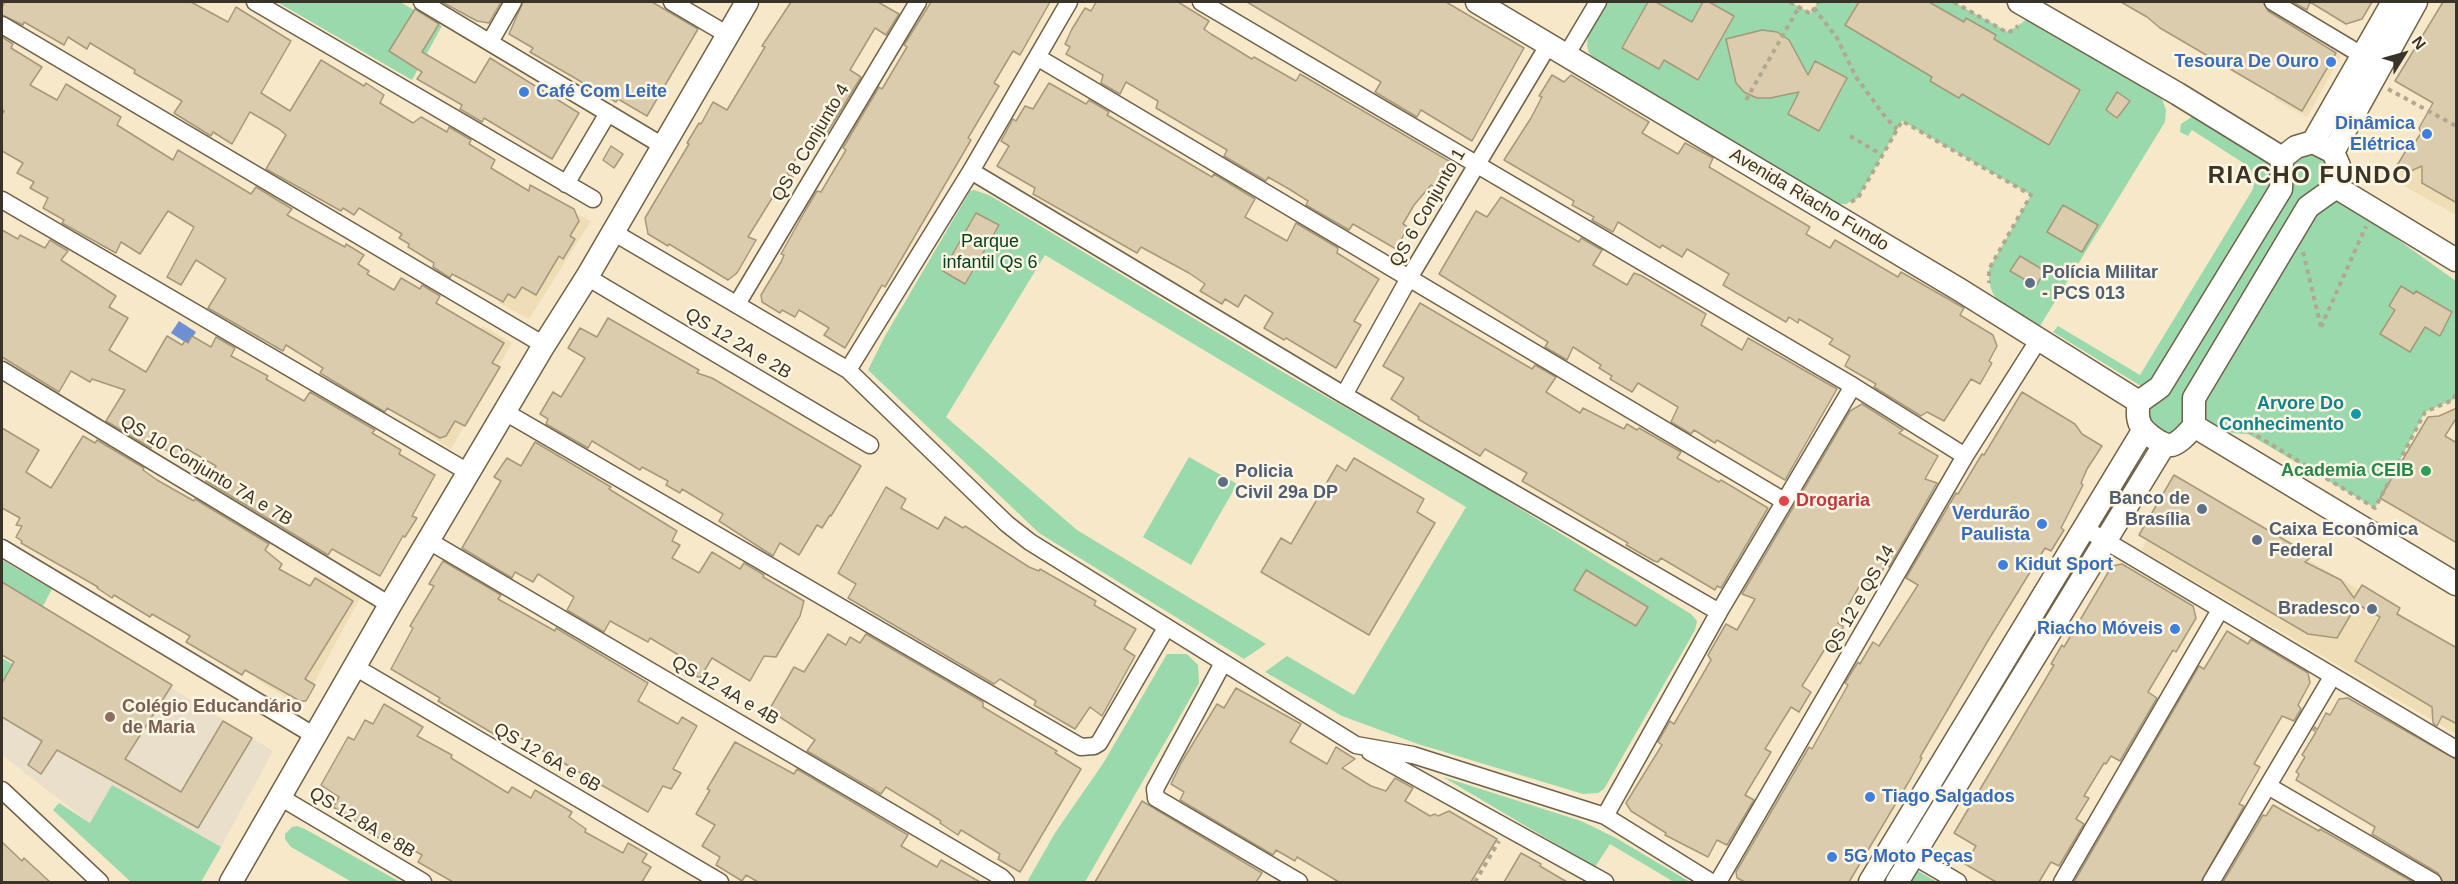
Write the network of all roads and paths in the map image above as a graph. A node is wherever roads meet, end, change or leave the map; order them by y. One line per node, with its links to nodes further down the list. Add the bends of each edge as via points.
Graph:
1 (255, 2): 36 (street)
2 (422, 2): 21 (street)
3 (513, 2): 21 (street)
4 (672, 2): 20 (street)
5 (747, 2): 20 (street)
6 (918, 2): 48 (street, QS 8 Conjunto 4)
7 (1069, 2): 23 (street)
8 (1201, 2): 34 (street)
9 (1477, 2): 22 (street, Avenida Riacho Fundo)
10 (1598, 2): 22 (street, QS 6 Conjunto 1)
11 (1790, 2): 17 (path)
12 (1818, 2): 18 (path)
13 (2019, 2): 33 (street)
14 (2274, 2): 24 (street)
15 (2393, 2): 24 (street)
16 (2416, 2): 24 (street)
17 (1799, 7): 18 (path, via 1811,14); 25 (path)
18 (1814, 8): 28 (path, via 1837,38 1856,77)
19 (2, 25): 50 (street)
20 (728, 35): 30 (street)
21 (490, 42): 26 (street)
22 (1558, 49): 34 (street, QS 6 Conjunto 1); 49 (street, Avenida Riacho Fundo)
23 (1037, 57): 35 (street); 46 (street)
24 (2371, 67): 27 (path); 31 (street)
25 (1746, 100)
26 (608, 113): 30 (street); 36 (street)
27 (2457, 126)
28 (1897, 129): 32 (path); 47 (path, via 1902,121 2031,195 1989,269)
29 (1850, 136): 32 (path)
30 (663, 146): 42 (street)
31 (2323, 147): 33 (street, via 2296,147); 37 (street, via 2339,166)
32 (1882, 155): 40 (path, via 1858,198)
33 (2282, 158): 56 (street, via 2281,189 2160,387)
34 (1476, 164): 46 (street, QS 6 Conjunto 1); 53 (street)
35 (971, 171): 52 (street); 55 (street)
36 (566, 184): 38 (street)
37 (2336, 187): 44 (street); 58 (street, via 2308,207 2194,398)
38 (593, 199)
39 (2, 200): 64 (street)
40 (1846, 204)
41 (2368, 220): 43 (path, via 2321,327)
42 (614, 232): 45 (street); 48 (street)
43 (2302, 248)
44 (2457, 260)
45 (587, 277): 50 (street); 61 (street, QS 12 2A e 2B)
46 (1409, 279): 55 (street, QS 6 Conjunto 1); 65 (street)
47 (1990, 286)
48 (737, 304): 52 (street)
49 (2039, 339): 56 (street, Avenida Riacho Fundo); 63 (street, QS 12 e QS 14)
50 (543, 345): 57 (street)
51 (2, 370): 71 (street, QS 10 Conjunto 7A e 7B)
52 (848, 370): 74 (street, via 1007,524)
53 (1853, 386): 63 (street); 65 (street)
54 (2457, 394): 60 (path, via 2453,400 2425,412 2375,508)
55 (1344, 395): 73 (street)
56 (2139, 402): 59 (street, via 2137,417)
57 (505, 412): 64 (street); 74 (street, via 1081,747 1099,743)
58 (2194, 426): 62 (street, via 2181,440); 70 (street)
59 (2143, 431): 62 (street); 66 (street)
60 (2249, 431)
61 (870, 445)
62 (2164, 445): 68 (street)
63 (1965, 456): 96 (street, QS 12 e QS 14)
64 (468, 472): 67 (street)
65 (1785, 501): 73 (street)
66 (2084, 528): 68 (street); 86 (street)
67 (429, 540): 71 (street); 87 (street, QS 12 4A e 4B)
68 (2104, 540): 72 (street); 86 (street)
69 (2, 548): 78 (street)
70 (2457, 584)
71 (390, 605): 76 (street)
72 (2220, 610): 77 (street); 100 (street)
73 (1719, 612): 84 (street)
74 (1166, 628): 75 (street)
75 (1223, 663): 79 (street); 92 (street, via 1155,789 1156,798)
76 (355, 667): 78 (street); 91 (street, QS 12 6A e 6B)
77 (2332, 677): 80 (street); 81 (street)
78 (315, 736): 83 (street)
79 (1356, 745): 84 (street, via 1413,755); 85 (street)
80 (2457, 749)
81 (2268, 786): 101 (street); 102 (street)
82 (2, 790): 88 (street)
83 (280, 797): 89 (street); 90 (street, QS 12 8A e 8B)
84 (1605, 816): 95 (street)
85 (1507, 827): 93 (path); 94 (street)
86 (1904, 850): 97 (street); 98 (street); 99 (street)
87 (1004, 880)
88 (100, 882)
89 (231, 882)
90 (423, 882)
91 (720, 882)
92 (1299, 882)
93 (1475, 882)
94 (1605, 882)
95 (1711, 882)
96 (1718, 882)
97 (1870, 882)
98 (1897, 882)
99 (1958, 882)
100 (2062, 882)
101 (2211, 882)
102 (2433, 882)

